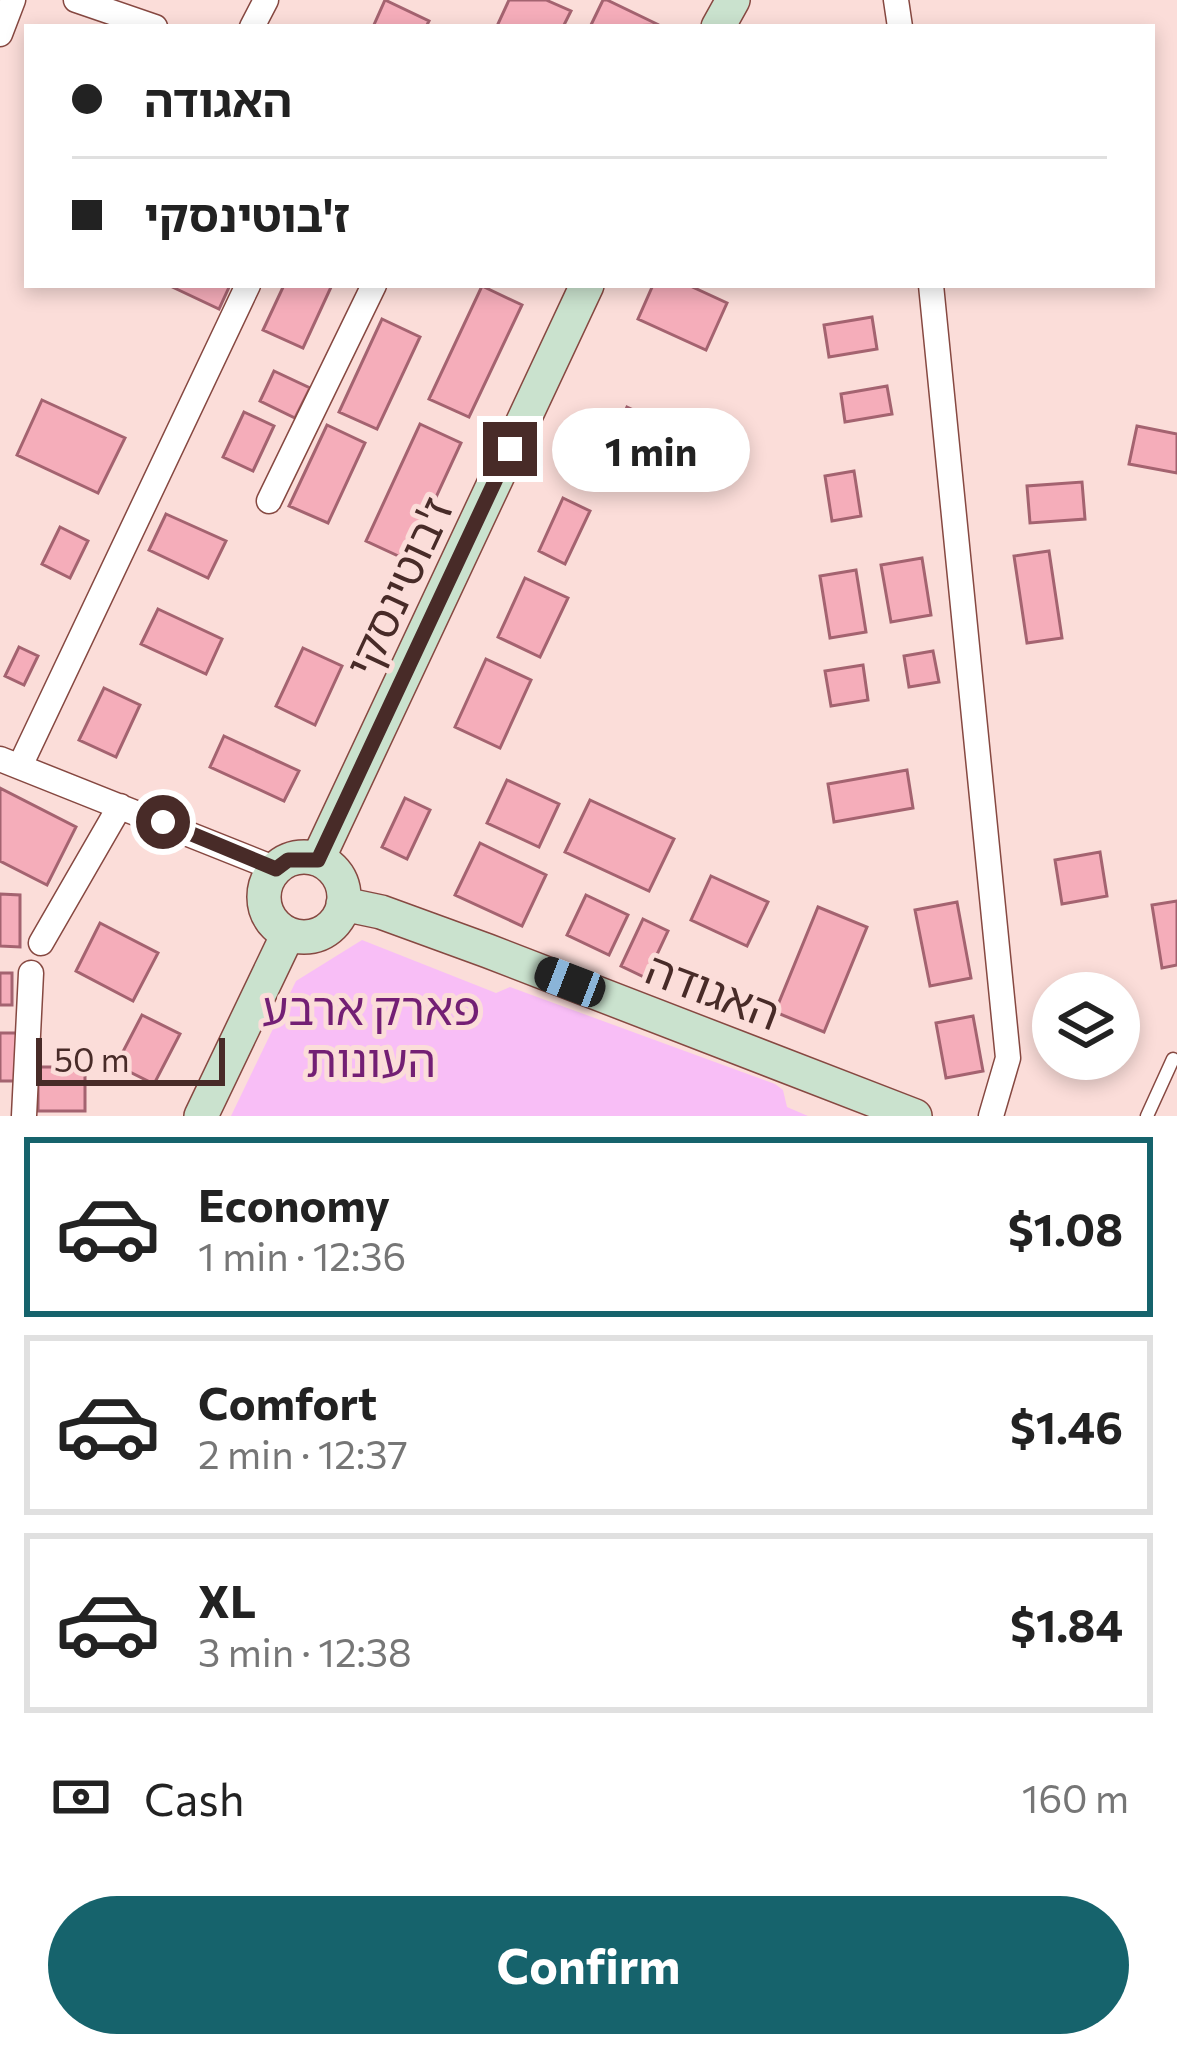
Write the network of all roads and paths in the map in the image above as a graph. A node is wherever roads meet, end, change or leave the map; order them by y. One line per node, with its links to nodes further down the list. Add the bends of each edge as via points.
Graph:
1 (14, 0): 4 (street)
2 (76, 0): 3 (street)
3 (145, 24)
4 (0, 34)
5 (247, 288): 10 (street)
6 (373, 288): 9 (street)
7 (586, 288): 12 (street, ז'בוטינסקי)
8 (931, 288): 22 (street, via 1008,1058)
9 (268, 501)
10 (10, 762): 11 (street)
11 (119, 806): 13 (street); 16 (street)
12 (318, 860): 13 (street, via 288,860); 14 (street, via 338,877)
13 (276, 869): 15 (street, via 266,880 265,906)
14 (343, 904): 15 (street, via 318,936); 21 (street, האגודה, via 424,927)
15 (288, 934): 20 (street)
16 (40, 943)
17 (31, 974): 19 (street)
18 (1172, 1059): 23 (lane)
19 (24, 1116)
20 (201, 1116)
21 (915, 1116)
22 (991, 1116)
23 (1147, 1116)

